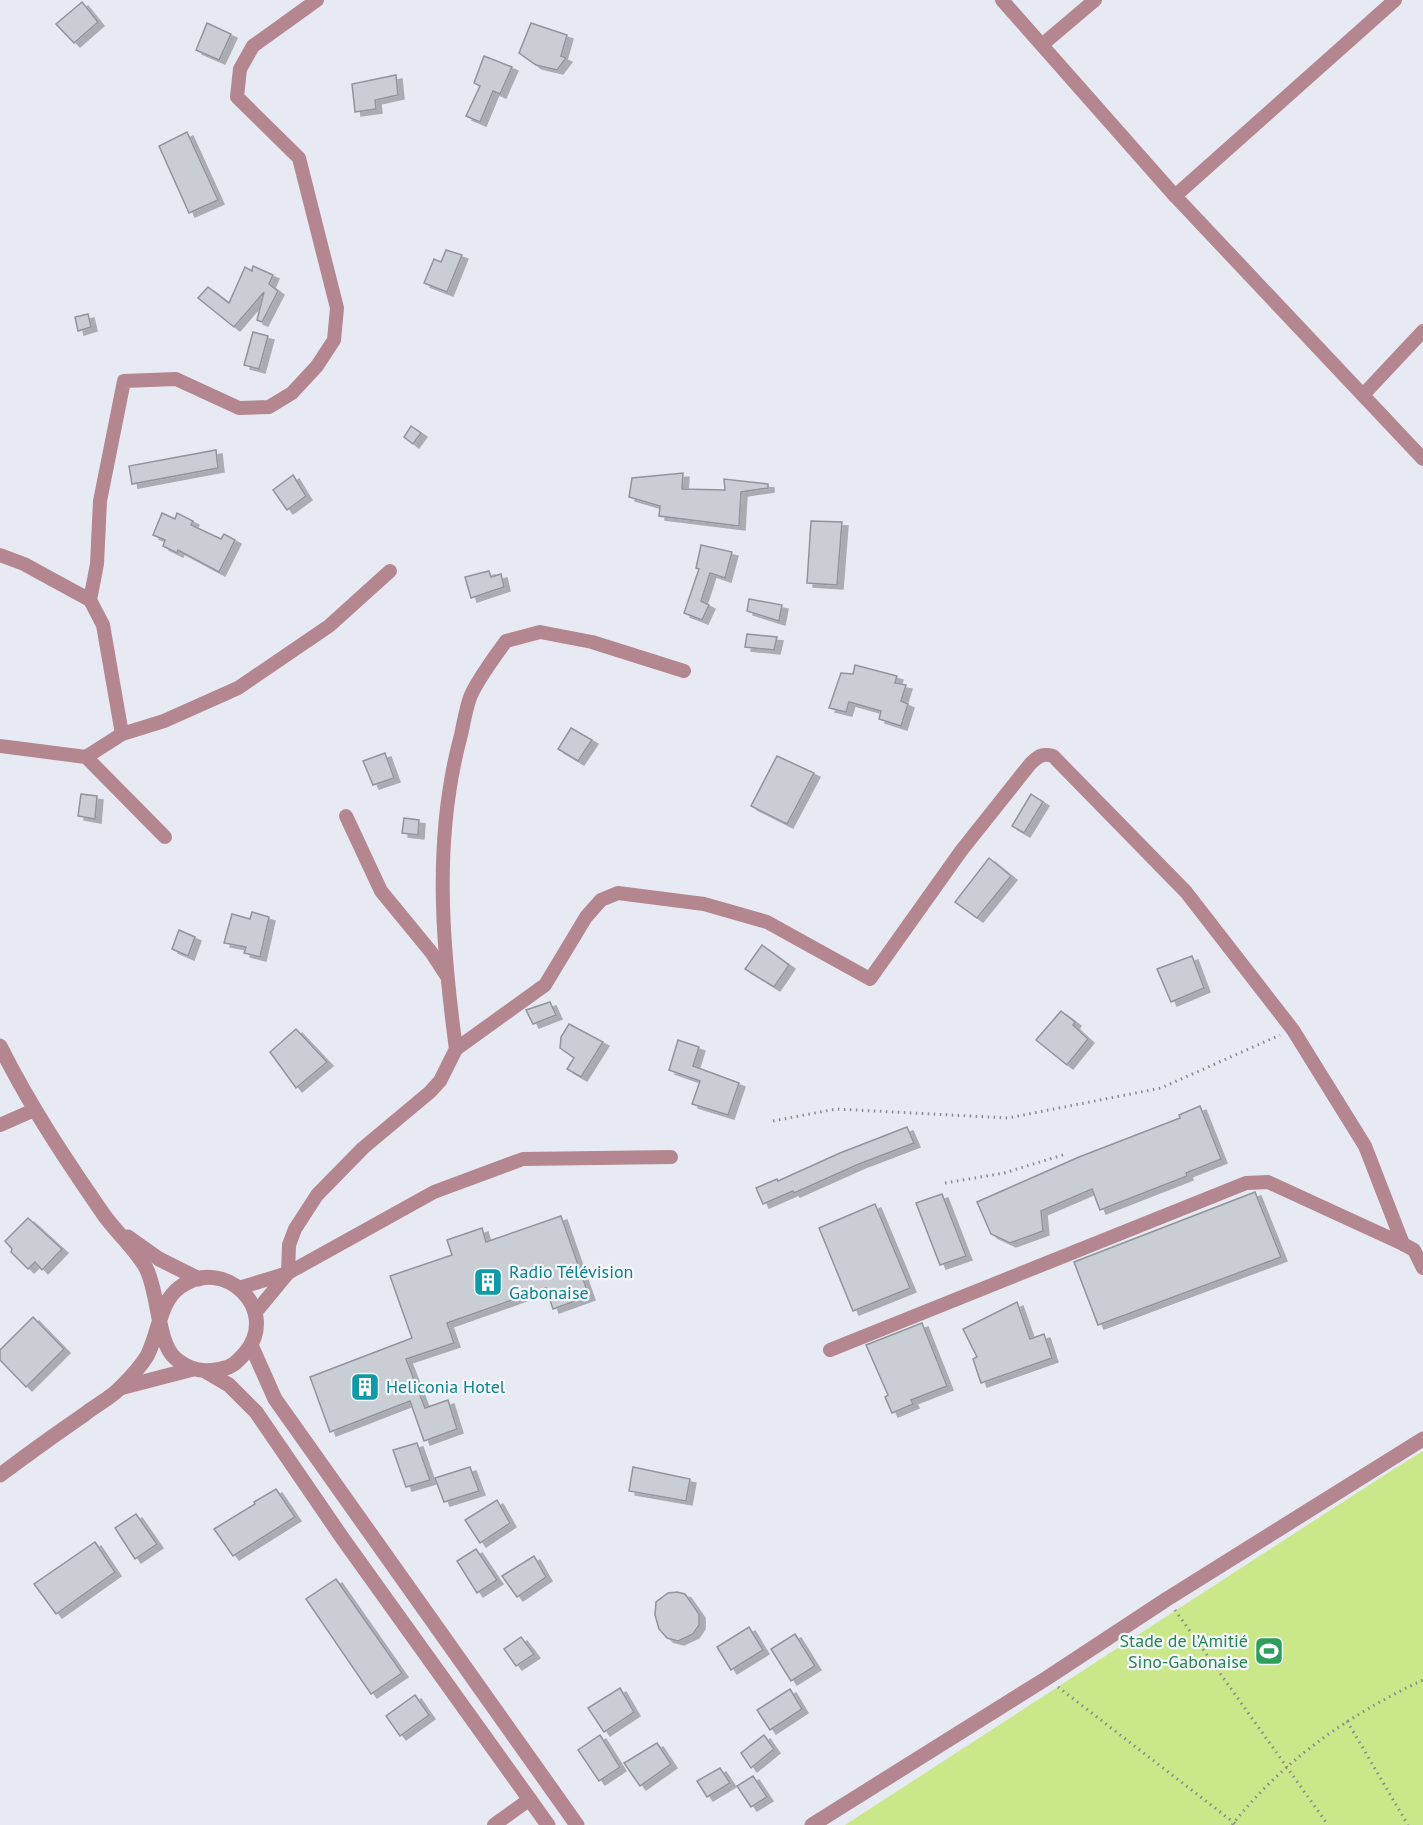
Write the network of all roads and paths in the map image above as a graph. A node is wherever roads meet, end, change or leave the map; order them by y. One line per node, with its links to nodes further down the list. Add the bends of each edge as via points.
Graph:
1 (317, 0): 12 (street, via 253,46 240,69 237,97 299,158 337,309 334,340 292,393 269,407 239,408 176,379 124,381 100,501 97,564)
2 (1002, 0): 5 (street)
3 (1095, 0): 5 (street)
4 (1395, 0): 6 (street)
5 (1043, 44): 6 (street)
6 (1175, 196): 8 (street)
7 (1423, 331): 8 (street)
8 (1363, 395): 9 (street)
9 (1423, 459)
10 (0, 555): 12 (street)
11 (390, 571): 14 (street, via 329,626 238,688 164,721)
12 (90, 600): 14 (street, via 103,625)
13 (684, 671): 19 (street, via 592,642 540,633 506,641 471,696 454,759 443,827)
14 (122, 734): 16 (street)
15 (0, 746): 16 (street)
16 (86, 757): 18 (street)
17 (346, 816): 19 (street, via 381,891)
18 (165, 837)
19 (446, 975): 22 (street)
20 (1293, 1030): 22 (street, via 1186,892 1053,756 1045,753 1031,763 961,851 870,979 767,922 704,904 618,893 601,900 586,916 545,985); 24 (path, via 1161,1088 1008,1118 836,1109); 30 (street, via 1365,1146)
21 (0, 1046): 23 (street)
22 (456, 1049): 32 (street, via 430,1092 363,1148 316,1195 295,1228 289,1245)
23 (34, 1110): 25 (street); 29 (street)
24 (772, 1121)
25 (0, 1125)
26 (1066, 1154): 28 (path, via 1004,1173)
27 (671, 1157): 32 (street, via 523,1159 434,1192)
28 (945, 1183)
29 (113, 1227): 33 (street, via 159,1259); 36 (street, via 146,1268)
30 (1403, 1244): 31 (street, via 1414,1250); 38 (street, via 1268,1182 1246,1183)
31 (1423, 1268)
32 (288, 1274): 34 (street); 35 (street)
33 (199, 1279): 34 (street, via 219,1278); 36 (street, via 178,1288)
34 (239, 1288): 35 (street, via 251,1301)
35 (255, 1313): 37 (street)
36 (160, 1320): 39 (street, via 171,1353); 40 (street, via 147,1356)
37 (252, 1345): 39 (street, via 229,1367); 52 (street, via 275,1400)
38 (830, 1350)
39 (200, 1371): 40 (street); 48 (street, via 229,1385 256,1412)
40 (120, 1388): 42 (street)
41 (1423, 1440): 43 (street)
42 (0, 1475)
43 (1167, 1599): 44 (street); 47 (path)
44 (1047, 1678): 49 (path); 53 (street)
45 (1423, 1680): 46 (path, via 1383,1698)
46 (1347, 1721): 47 (path); 55 (path)
47 (1286, 1768): 49 (path); 54 (path)
48 (530, 1799): 50 (street); 51 (street)
49 (1234, 1824)
50 (494, 1825)
51 (548, 1825)
52 (577, 1825)
53 (812, 1825)
54 (1328, 1825)
55 (1408, 1825)

